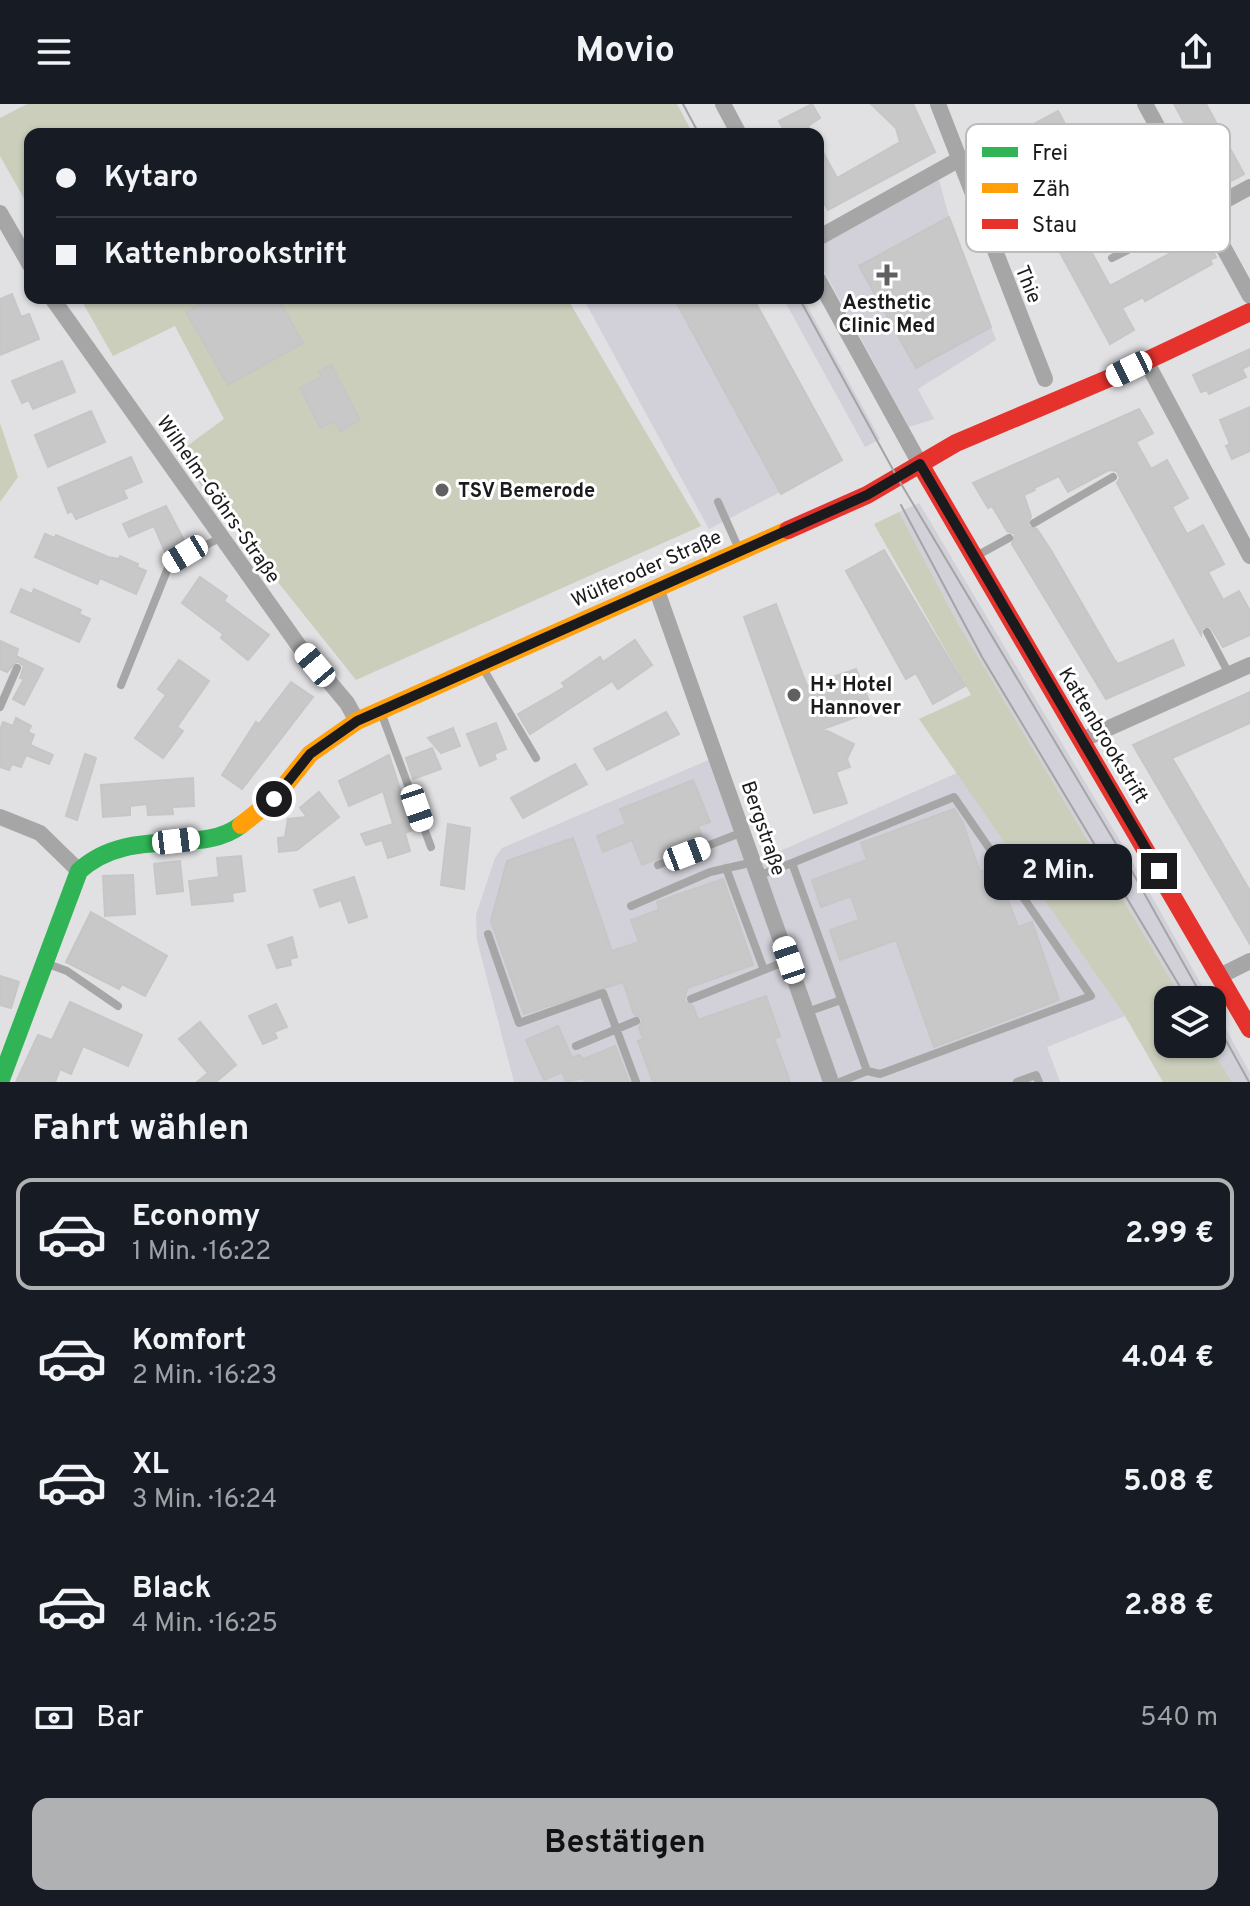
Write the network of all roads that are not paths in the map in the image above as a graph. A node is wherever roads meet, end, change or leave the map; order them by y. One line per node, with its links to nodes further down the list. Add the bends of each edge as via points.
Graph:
1 (938, 104): 6 (street, Thie)
2 (1145, 104): 4 (street)
3 (730, 107): 5 (street)
4 (1156, 124)
5 (737, 128)
6 (958, 160): 7 (street, Thie); 11 (street)
7 (966, 180)
8 (1250, 187): 9 (street)
9 (1230, 198)
10 (0, 213): 15 (street)
11 (824, 235)
12 (995, 252): 22 (street, Thie)
13 (1124, 252): 16 (lane)
14 (1226, 252): 18 (street)
15 (24, 255)
16 (1112, 258)
17 (824, 290): 23 (street)
18 (1250, 296)
19 (56, 304): 27 (street, Wilhelm-Göhrs-Straße)
20 (1250, 312): 21 (main road, Wülferoder Straße)
21 (1146, 361): 23 (main road, Wülferoder Straße, via 956,443); 30 (street)
22 (1045, 379)
23 (920, 464): 29 (main road, Wülferoder Straße, via 867,495); 31 (main road, Kattenbrookstrift)
24 (1113, 477): 26 (lane)
25 (718, 502): 29 (lane)
26 (1034, 523)
27 (220, 538): 38 (lane, via 170,563); 41 (street, Wilhelm-Göhrs-Straße)
28 (1009, 538): 31 (lane)
29 (740, 551): 32 (main road, Wülferoder Straße)
30 (1250, 556)
31 (974, 557): 42 (main road, Kattenbrookstrift)
32 (656, 588): 34 (main road, Wülferoder Straße); 45 (street, Bergstraße)
33 (1207, 632): 37 (lane)
34 (481, 665): 40 (main road, Wülferoder Straße); 43 (lane)
35 (1250, 665): 37 (street)
36 (17, 668): 39 (lane)
37 (1230, 674): 42 (street)
38 (121, 685)
39 (0, 707)
40 (380, 711): 41 (main road, Wülferoder Straße); 46 (lane)
41 (357, 721): 51 (main road, Wülferoder Straße, via 310,754 274,799 236,829 115,847)
42 (1082, 740): 58 (main road, Kattenbrookstrift)
43 (536, 758)
44 (0, 817): 51 (street, via 40,833)
45 (744, 832): 48 (lane); 50 (street, Bergstraße)
46 (431, 847)
47 (792, 863): 50 (lane); 60 (lane); 67 (lane, via 954,797 1091,996 880,1074)
48 (658, 865)
49 (726, 868): 50 (lane); 52 (lane); 57 (lane)
50 (757, 869): 54 (street, Bergstraße)
51 (79, 871): 56 (main road)
52 (631, 906)
53 (488, 934): 64 (lane, via 519,1023 603,993)
54 (789, 960): 57 (lane); 62 (street, Bergstraße)
55 (1250, 961): 58 (street)
56 (47, 964): 61 (lane, via 67,971); 69 (main road)
57 (764, 970): 59 (lane)
58 (1220, 976): 65 (main road, Kattenbrookstrift)
59 (691, 999)
60 (841, 1000): 62 (lane); 67 (lane)
61 (118, 1006)
62 (807, 1012): 68 (street, Bergstraße)
63 (636, 1021): 64 (lane)
64 (616, 1029): 66 (lane); 70 (lane)
65 (1250, 1029)
66 (576, 1046)
67 (867, 1071): 68 (lane)
68 (831, 1081)
69 (0, 1082)
70 (636, 1082)
71 (1017, 1082): 72 (lane, via 1036,1075)
72 (1039, 1082)

